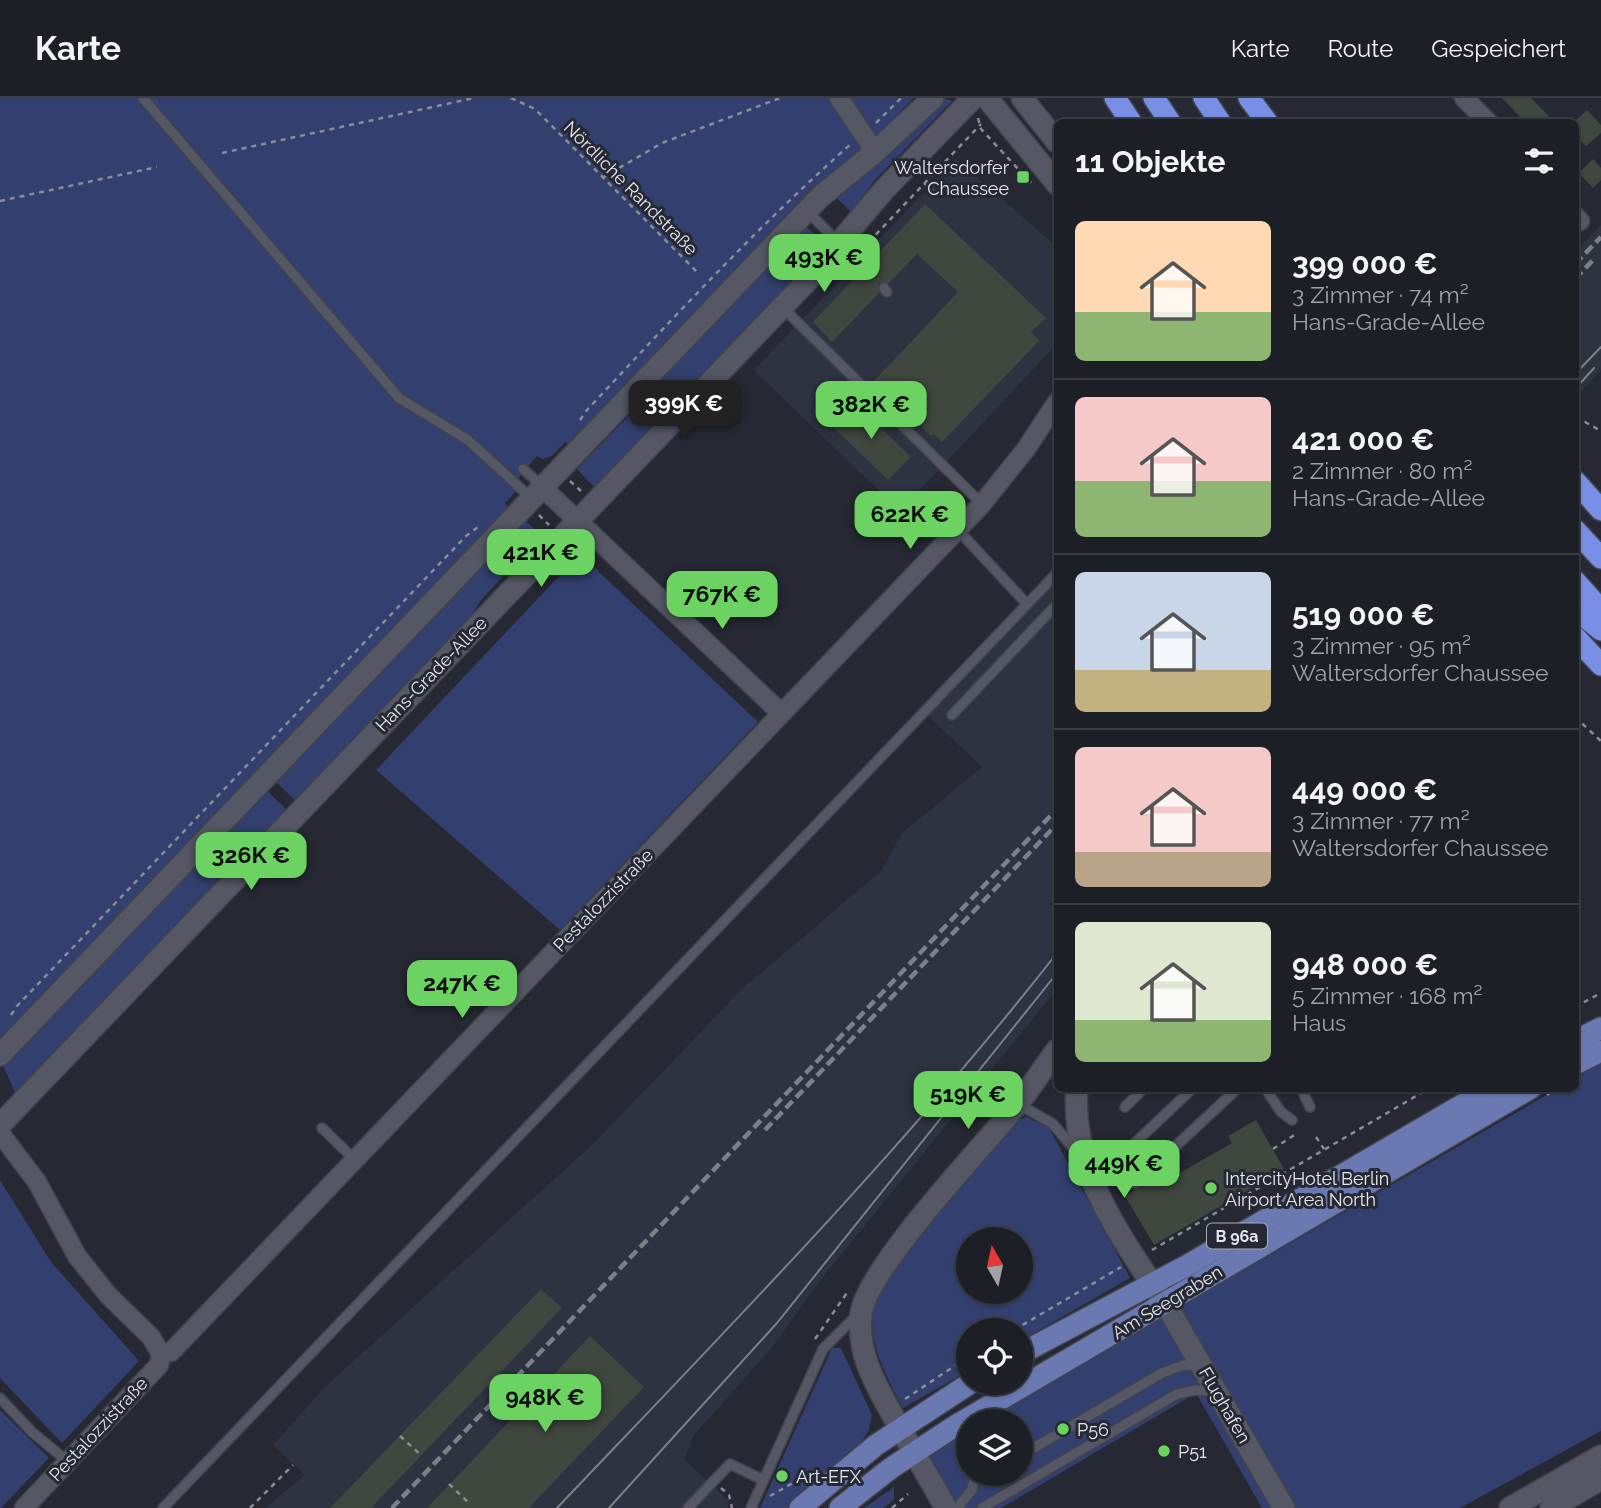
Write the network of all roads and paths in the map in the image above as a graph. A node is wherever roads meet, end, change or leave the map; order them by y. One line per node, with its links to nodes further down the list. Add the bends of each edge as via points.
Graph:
1 (143, 98): 44 (lane, via 399,398 468,440)
2 (474, 98): 25 (path)
3 (511, 98): 27 (path, Nördliche Randstraße, via 535,109)
4 (780, 98): 27 (path, via 662,143)
5 (839, 98): 22 (street)
6 (901, 98): 22 (path)
7 (933, 98): 24 (street)
8 (973, 98): 33 (street, Hans-Grade-Allee)
9 (987, 98): 29 (street)
10 (1022, 98): 23 (street)
11 (1115, 98): 16 (highway)
12 (1154, 98): 17 (highway)
13 (1204, 98): 18 (highway)
14 (1249, 98): 19 (highway)
15 (1465, 98): 20 (street)
16 (1129, 119)
17 (1168, 119)
18 (1218, 119)
19 (1265, 119)
20 (1485, 119)
21 (979, 125): 29 (path, via 1008,158)
22 (861, 135): 24 (street); 39 (path, via 731,257 587,410)
23 (1054, 138)
24 (875, 152): 32 (street)
25 (222, 153)
26 (157, 167): 31 (path)
27 (602, 178): 35 (path, Nördliche Randstraße)
28 (924, 183): 30 (path, via 937,195)
29 (1047, 187)
30 (945, 190)
31 (0, 201)
32 (807, 211): 33 (lane); 42 (street)
33 (838, 243): 34 (lane); 36 (street, Hans-Grade-Allee)
34 (864, 268)
35 (698, 273)
36 (782, 307): 45 (street, Hans-Grade-Allee); 46 (lane)
37 (1054, 406): 46 (street, Pestalozzistraße)
38 (1579, 424): 40 (path, via 1585,422)
39 (575, 429)
40 (1601, 431)
41 (523, 469): 44 (lane)
42 (559, 470): 44 (street); 45 (path)
43 (1579, 485): 47 (highway)
44 (534, 497): 48 (street); 52 (path); 74 (street)
45 (594, 503): 48 (street, Hans-Grade-Allee)
46 (982, 504): 50 (street, Pestalozzistraße)
47 (1601, 510)
48 (579, 519): 52 (street, Hans-Grade-Allee); 63 (street)
49 (487, 521): 69 (path, via 466,536 17,1006)
50 (957, 529): 56 (lane); 63 (street, Pestalozzistraße)
51 (1579, 534): 53 (highway)
52 (562, 537): 89 (street, Hans-Grade-Allee)
53 (1601, 558)
54 (1054, 576): 56 (lane)
55 (1579, 585): 58 (highway)
56 (1027, 604): 129 (lane)
57 (1054, 607): 64 (lane)
58 (1601, 610)
59 (1579, 612): 60 (highway)
60 (1601, 631)
61 (1579, 641): 62 (highway)
62 (1601, 666)
63 (781, 713): 96 (street, Pestalozzistraße)
64 (952, 715)
65 (1579, 721): 66 (path)
66 (1601, 741)
67 (1601, 993): 68 (path)
68 (1579, 1005)
69 (6, 1026)
70 (1601, 1028): 71 (main road)
71 (1579, 1039)
72 (1601, 1051): 75 (main road)
73 (1054, 1054): 85 (street)
74 (0, 1055)
75 (1579, 1061)
76 (1077, 1092): 97 (street)
77 (1140, 1092): 86 (lane)
78 (1190, 1092): 97 (lane, via 1119,1158)
79 (1234, 1092): 98 (lane)
80 (1268, 1092): 88 (lane)
81 (1303, 1092): 87 (lane)
82 (1423, 1092): 95 (path)
83 (1484, 1092): 100 (main road, Am Seegraben / B 96a)
84 (1524, 1092): 101 (main road, Am Seegraben / B 96a)
85 (1018, 1104): 97 (lane, via 1052,1124); 102 (street, via 898,1248 869,1287)
86 (1125, 1107)
87 (1310, 1107)
88 (1292, 1120)
89 (0, 1125)
90 (322, 1128): 96 (lane)
91 (0, 1133): 105 (street, via 37,1182 77,1256)
92 (1296, 1134): 94 (path)
93 (1316, 1137): 95 (path)
94 (1273, 1149)
95 (1324, 1150): 99 (path)
96 (355, 1160): 105 (street, Pestalozzistraße, via 172,1352)
97 (1086, 1167): 99 (street)
98 (1135, 1184)
99 (1135, 1259): 100 (street); 103 (path)
100 (1152, 1284): 101 (street); 104 (main road, Am Seegraben / B 96a)
101 (1164, 1303): 107 (street, Flughafen); 114 (main road, Am Seegraben / B 96a)
102 (861, 1311): 111 (street, via 865,1362); 121 (lane, via 823,1349)
103 (1033, 1319)
104 (1033, 1347)
105 (161, 1354): 117 (street, Pestalozzistraße, via 159,1365)
106 (956, 1367): 111 (path)
107 (1202, 1367): 109 (street, Flughafen); 113 (lane, via 1185,1365 1162,1373)
108 (956, 1389): 111 (main road)
109 (1217, 1392): 138 (lane, via 1177,1394); 139 (street, Flughafen)
110 (0, 1398): 117 (lane)
111 (895, 1418): 114 (street); 133 (main road)
112 (400, 1436): 115 (path)
113 (1033, 1448)
114 (913, 1452): 134 (main road, B 96a); 136 (street)
115 (421, 1455)
116 (1601, 1456): 140 (street)
117 (67, 1461): 128 (street, Pestalozzistraße)
118 (829, 1462): 127 (path)
119 (293, 1465): 130 (path)
120 (1601, 1479): 141 (street)
121 (763, 1480): 122 (lane, via 730,1464); 127 (lane)
122 (713, 1481): 131 (lane); 132 (path, via 729,1495)
123 (449, 1484): 126 (path)
124 (973, 1486): 137 (lane)
125 (908, 1494): 135 (path)
126 (468, 1503)
127 (753, 1505)
128 (24, 1508)
129 (163, 1508)
130 (250, 1508)
131 (688, 1508)
132 (732, 1508)
133 (800, 1508)
134 (840, 1508)
135 (891, 1508)
136 (946, 1508)
137 (957, 1508)
138 (982, 1508)
139 (1284, 1508)
140 (1510, 1508)
141 (1551, 1508)

